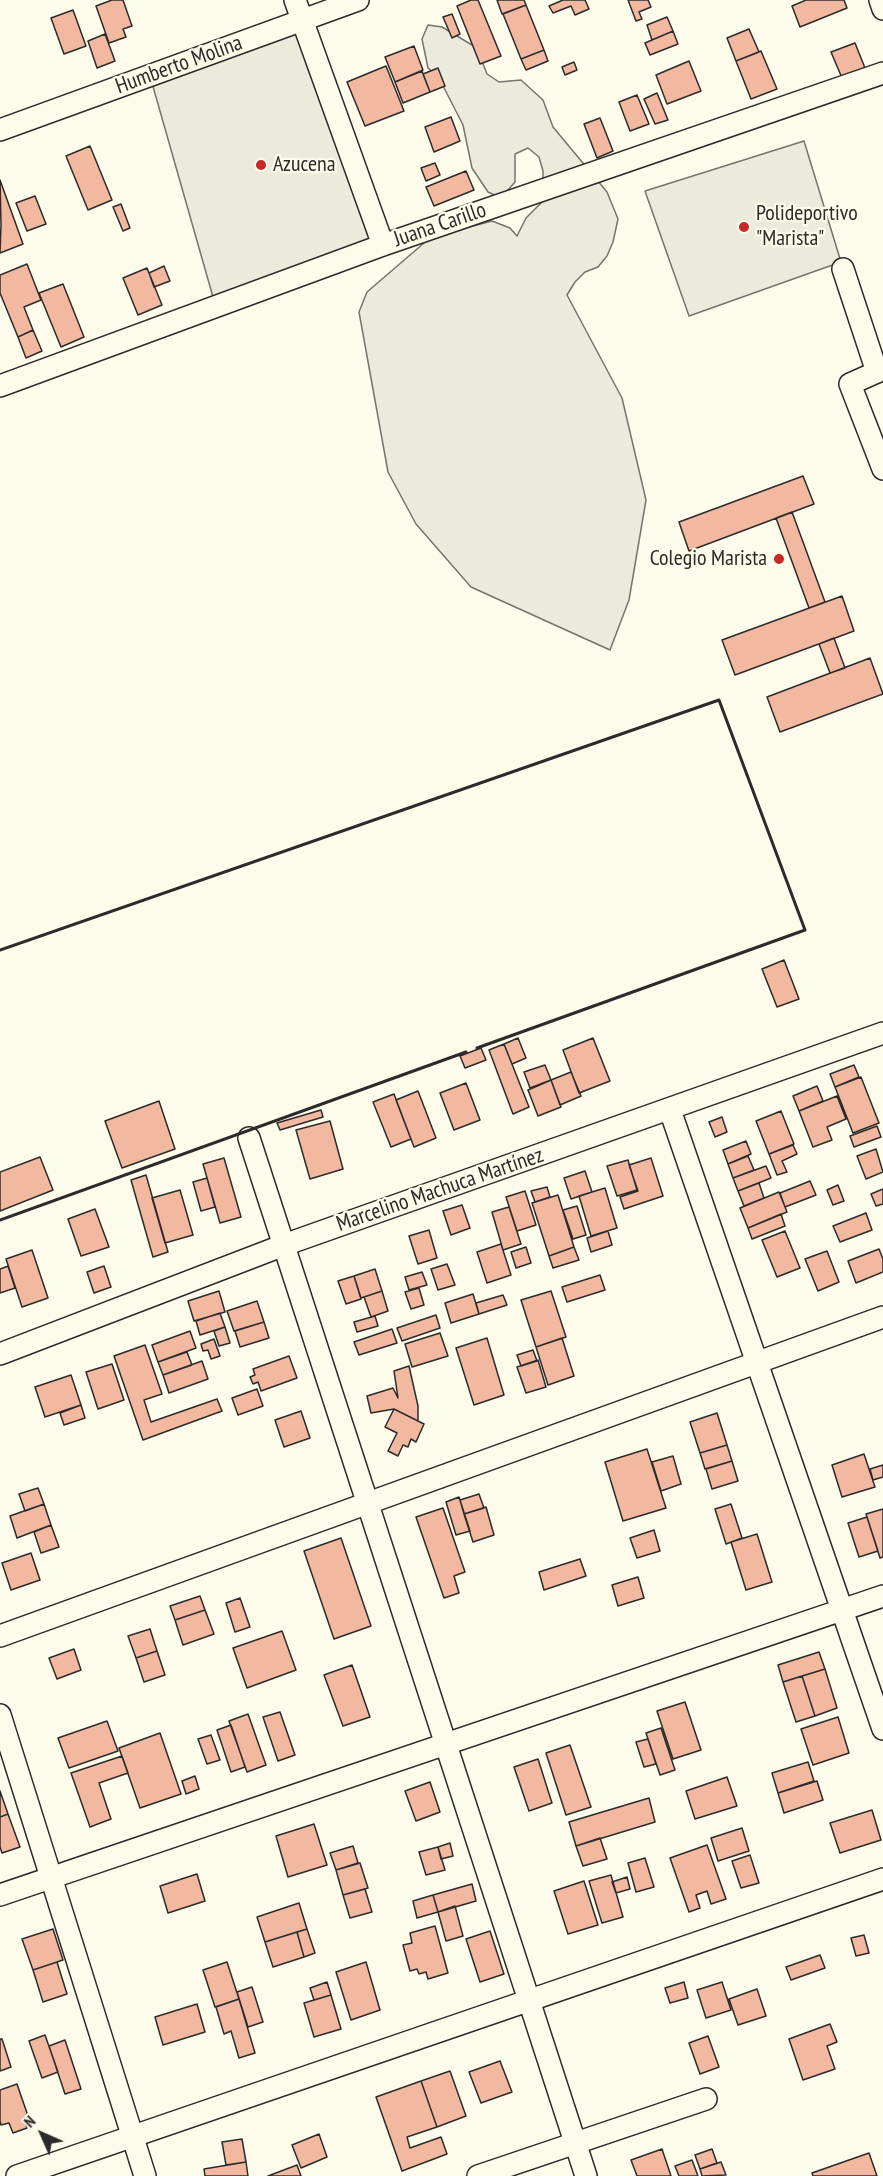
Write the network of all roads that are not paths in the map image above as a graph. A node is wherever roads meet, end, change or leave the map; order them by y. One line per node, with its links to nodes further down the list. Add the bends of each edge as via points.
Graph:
1 (295, 0): 5 (street)
2 (358, 0): 5 (street, Humberto Molina)
3 (880, 0): 4 (street)
4 (883, 9)
5 (302, 20): 7 (street, Humberto Molina); 8 (street)
6 (883, 73): 8 (street, Juana Carillo)
7 (0, 129)
8 (383, 245): 10 (street, Juana Carillo)
9 (843, 269): 11 (street, via 877,372 850,384)
10 (0, 386)
11 (883, 469)
12 (883, 1032): 13 (street, Marcelino Machuca Martínez)
13 (669, 1110): 15 (street, Marcelino Machuca Martínez); 18 (street)
14 (249, 1138): 15 (street)
15 (284, 1245): 17 (street, Marcelino Machuca Martínez); 19 (street)
16 (883, 1317): 18 (street)
17 (0, 1354)
18 (757, 1362): 19 (street); 21 (street)
19 (367, 1503): 22 (street); 25 (street)
20 (883, 1596): 21 (street)
21 (842, 1610): 24 (street); 25 (street)
22 (0, 1636)
23 (0, 1715): 26 (street)
24 (883, 1729)
25 (446, 1744): 26 (street); 29 (street)
26 (51, 1877): 28 (street); 31 (street)
27 (883, 1879): 29 (street)
28 (0, 1895)
29 (529, 2001): 31 (street); 32 (street)
30 (706, 2099): 32 (street)
31 (133, 2136): 33 (street); 34 (street)
32 (575, 2143): 35 (street); 36 (street)
33 (17, 2176)
34 (145, 2176)
35 (478, 2176)
36 (586, 2176)

